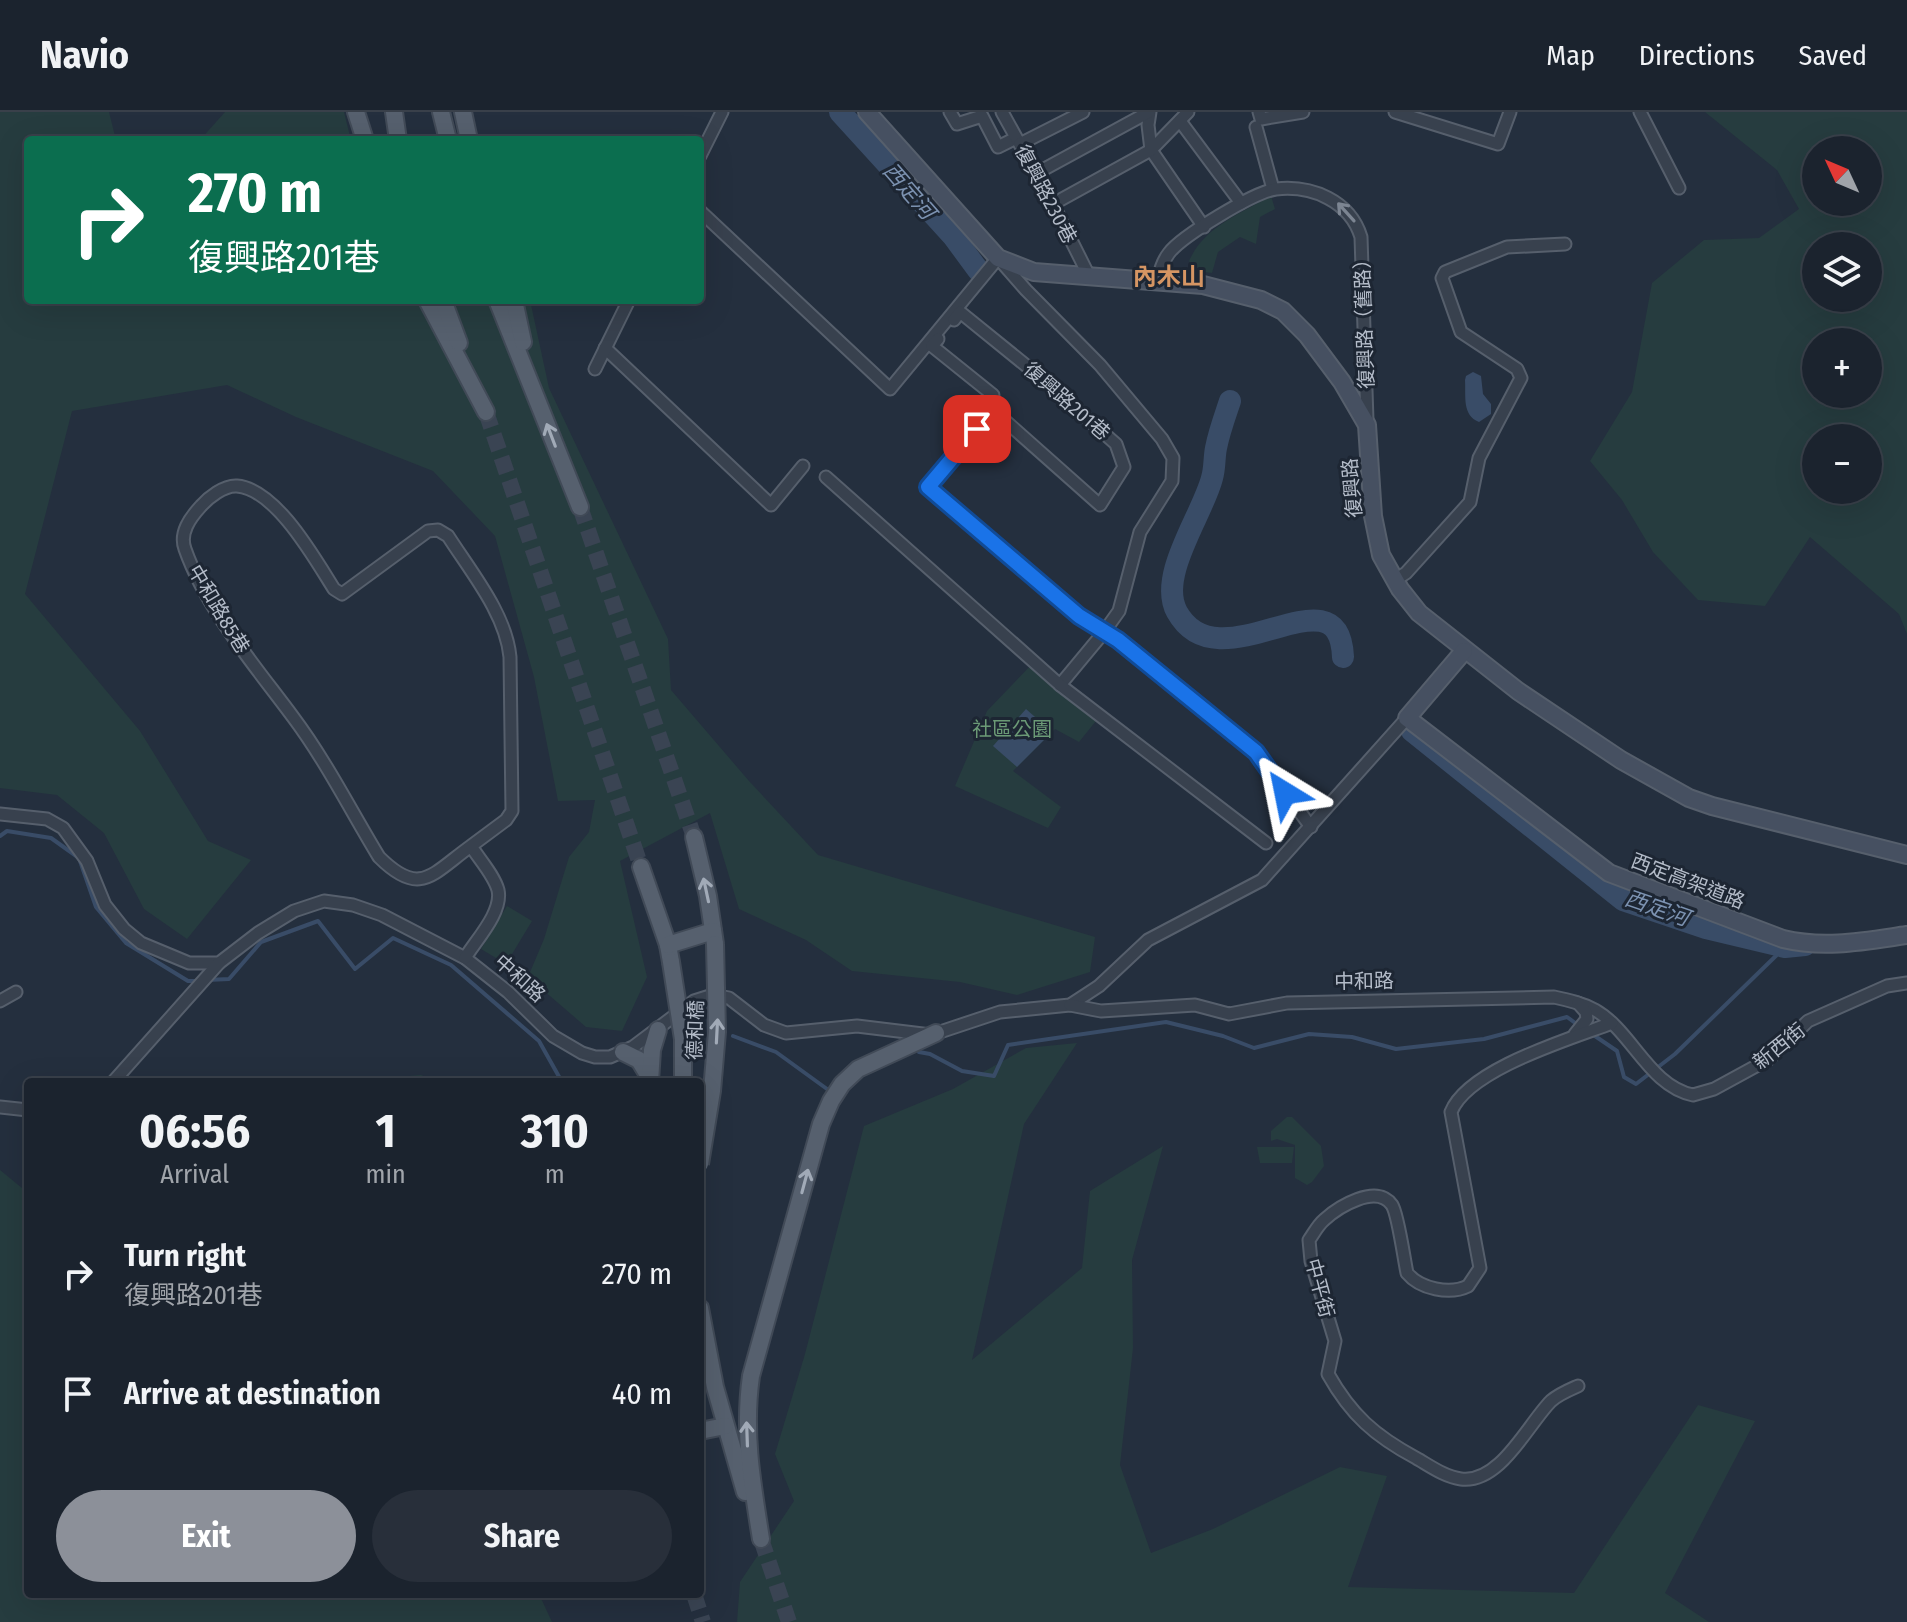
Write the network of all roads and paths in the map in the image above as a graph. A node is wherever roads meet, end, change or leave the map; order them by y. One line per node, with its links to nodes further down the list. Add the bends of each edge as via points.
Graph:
1 (356, 112): 18 (main road)
2 (394, 112): 19 (main road)
3 (441, 112): 20 (main road)
4 (463, 112): 21 (main road)
5 (722, 112): 23 (street)
6 (867, 112): 33 (street, 復興路)
7 (950, 112): 22 (street, via 957,124 982,116 998,147)
8 (1002, 112): 22 (street, 復興路230巷)
9 (1083, 112): 22 (street)
10 (1150, 112): 24 (street); 25 (street)
11 (1259, 112): 12 (street, via 1261,119)
12 (1303, 112)
13 (1395, 112): 14 (street, via 1498,144)
14 (1510, 112)
15 (1640, 112): 26 (street)
16 (1184, 116): 24 (street); 28 (street)
17 (1256, 127): 27 (street)
18 (364, 136)
19 (397, 136)
20 (447, 136)
21 (468, 136)
22 (1018, 141): 25 (street, 復興路230巷)
23 (704, 148)
24 (1151, 150): 29 (street); 31 (street)
25 (1037, 173): 29 (street, 復興路230巷)
26 (1679, 188)
27 (1273, 189): 28 (street, 復興路（舊路）); 47 (street, 復興路（舊路）, one-way to 27, via 1359,230 1335,201 1310,191)
28 (1241, 203): 31 (street, 復興路（舊路）)
29 (1053, 204): 35 (street, 復興路230巷)
30 (704, 215): 33 (street, via 890,389)
31 (1204, 227): 36 (street, 復興路（舊路）, via 1171,250)
32 (1565, 244): 51 (street, via 1507,247 1445,272 1442,278 1461,332 1517,369 1521,378 1479,458 1470,502)
33 (998, 258): 34 (street, 復興路); 37 (street, 復興路201巷)
34 (1034, 272): 35 (street, 復興路); 37 (street)
35 (1089, 276): 36 (street, 復興路)
36 (1158, 282): 47 (street, 復興路, via 1203,285 1283,311 1342,382)
37 (1026, 290): 52 (street, 復興路201巷, via 1100,365 1173,458 1172,481 1140,532 1119,611)
38 (429, 304): 39 (main road, via 486,412)
39 (445, 304)
40 (499, 304): 45 (main road)
41 (515, 304): 45 (main road)
42 (627, 304): 43 (street)
43 (605, 348): 44 (street); 48 (street, via 771,505)
44 (595, 369)
45 (534, 391): 50 (main road, one-way to 45)
46 (993, 410): 46 (street, 復興路201巷, via 1048,461 1100,505 1124,467 1116,444 960,312 932,346 993,395); 52 (street, via 928,487)
47 (1367, 425): 51 (street, 復興路, via 1373,516 1381,555)
48 (803, 466)
49 (826, 477): 54 (street)
50 (580, 507)
51 (1395, 580): 53 (street, 復興路, via 1419,613)
52 (1104, 632): 54 (street, 復興路201巷); 57 (street, via 1256,752)
53 (1464, 651): 55 (street, 中和路); 61 (street, 復興路, via 1621,760 1689,798)
54 (1060, 685): 59 (street)
55 (1407, 718): 57 (street, 中和路); 63 (street, 西定高架道路, via 1609,873 1806,944)
56 (0, 814): 67 (street, via 47,819 63,828 87,861 105,905 141,943 189,963)
57 (1311, 827): 69 (street, 中和路, via 1262,880 1148,940)
58 (694, 837): 64 (main road, 德和橋, one-way to 58)
59 (1266, 843)
60 (471, 846): 60 (street, 中和路85巷, via 427,878 411,880 379,857 198,578 183,542 187,522 207,499 228,487 255,492 277,508 342,594 428,531 448,536 500,621 510,657 512,811); 66 (street, via 494,881 499,900)
61 (1907, 855)
62 (641, 867): 65 (main road, 德和橋)
63 (1907, 935)
64 (714, 937): 65 (main road); 89 (main road, 德和橋, one-way to 64, bridge, via 717,1032)
65 (668, 945): 86 (main road, 德和橋, bridge, via 683,1039)
66 (465, 958): 67 (street, 中和路, via 382,915 324,901 294,911); 81 (street, 中和路, via 553,1036 595,1057)
67 (219, 963): 83 (street, 中和路)
68 (1907, 983): 82 (street, 新西街, via 1887,986 1808,1021 1769,1059 1698,1095 1680,1091)
69 (1099, 986): 73 (street, 中和路); 74 (street, via 1092,1001)
70 (16, 992): 71 (street)
71 (0, 1001)
72 (1578, 1002): 74 (street, 中和路, via 1543,997 1287,1003 1229,1014 1195,1005); 75 (street, 中和路); 79 (street, via 1586,1012)
73 (1070, 1005): 74 (street, 中和路); 78 (street, 中和路, via 1000,1012)
74 (1101, 1011)
75 (1612, 1023): 79 (street, 中平街); 82 (street, 中和路)
76 (658, 1030): 77 (street, 中和路, via 688,1005 713,995 729,998 764,1025 786,1033 857,1026); 81 (street, 中和路); 85 (main road)
77 (909, 1033): 78 (street, 中和路); 80 (main road)
78 (936, 1033): 80 (main road)
79 (1578, 1033): 91 (street, 中平街, via 1517,1059 1456,1100 1451,1112 1480,1268 1468,1286 1444,1291 1414,1281 1407,1273 1393,1205 1383,1197 1345,1204 1323,1220 1309,1240 1335,1341 1328,1374 1361,1422 1399,1449 1457,1479 1471,1479 1495,1466 1554,1399)
80 (897, 1051): 92 (main road, one-way to 80, via 761,1539 748,1463 747,1400 821,1124 842,1084 858,1069)
81 (623, 1052): 84 (main road, via 639,1060)
82 (1657, 1073)
83 (117, 1078)
84 (649, 1078)
85 (650, 1078)
86 (683, 1078)
87 (0, 1107): 88 (street)
88 (24, 1110)
89 (704, 1140)
90 (704, 1327): 92 (main road)
91 (1578, 1386)
92 (725, 1426): 93 (main road)
93 (704, 1430)

